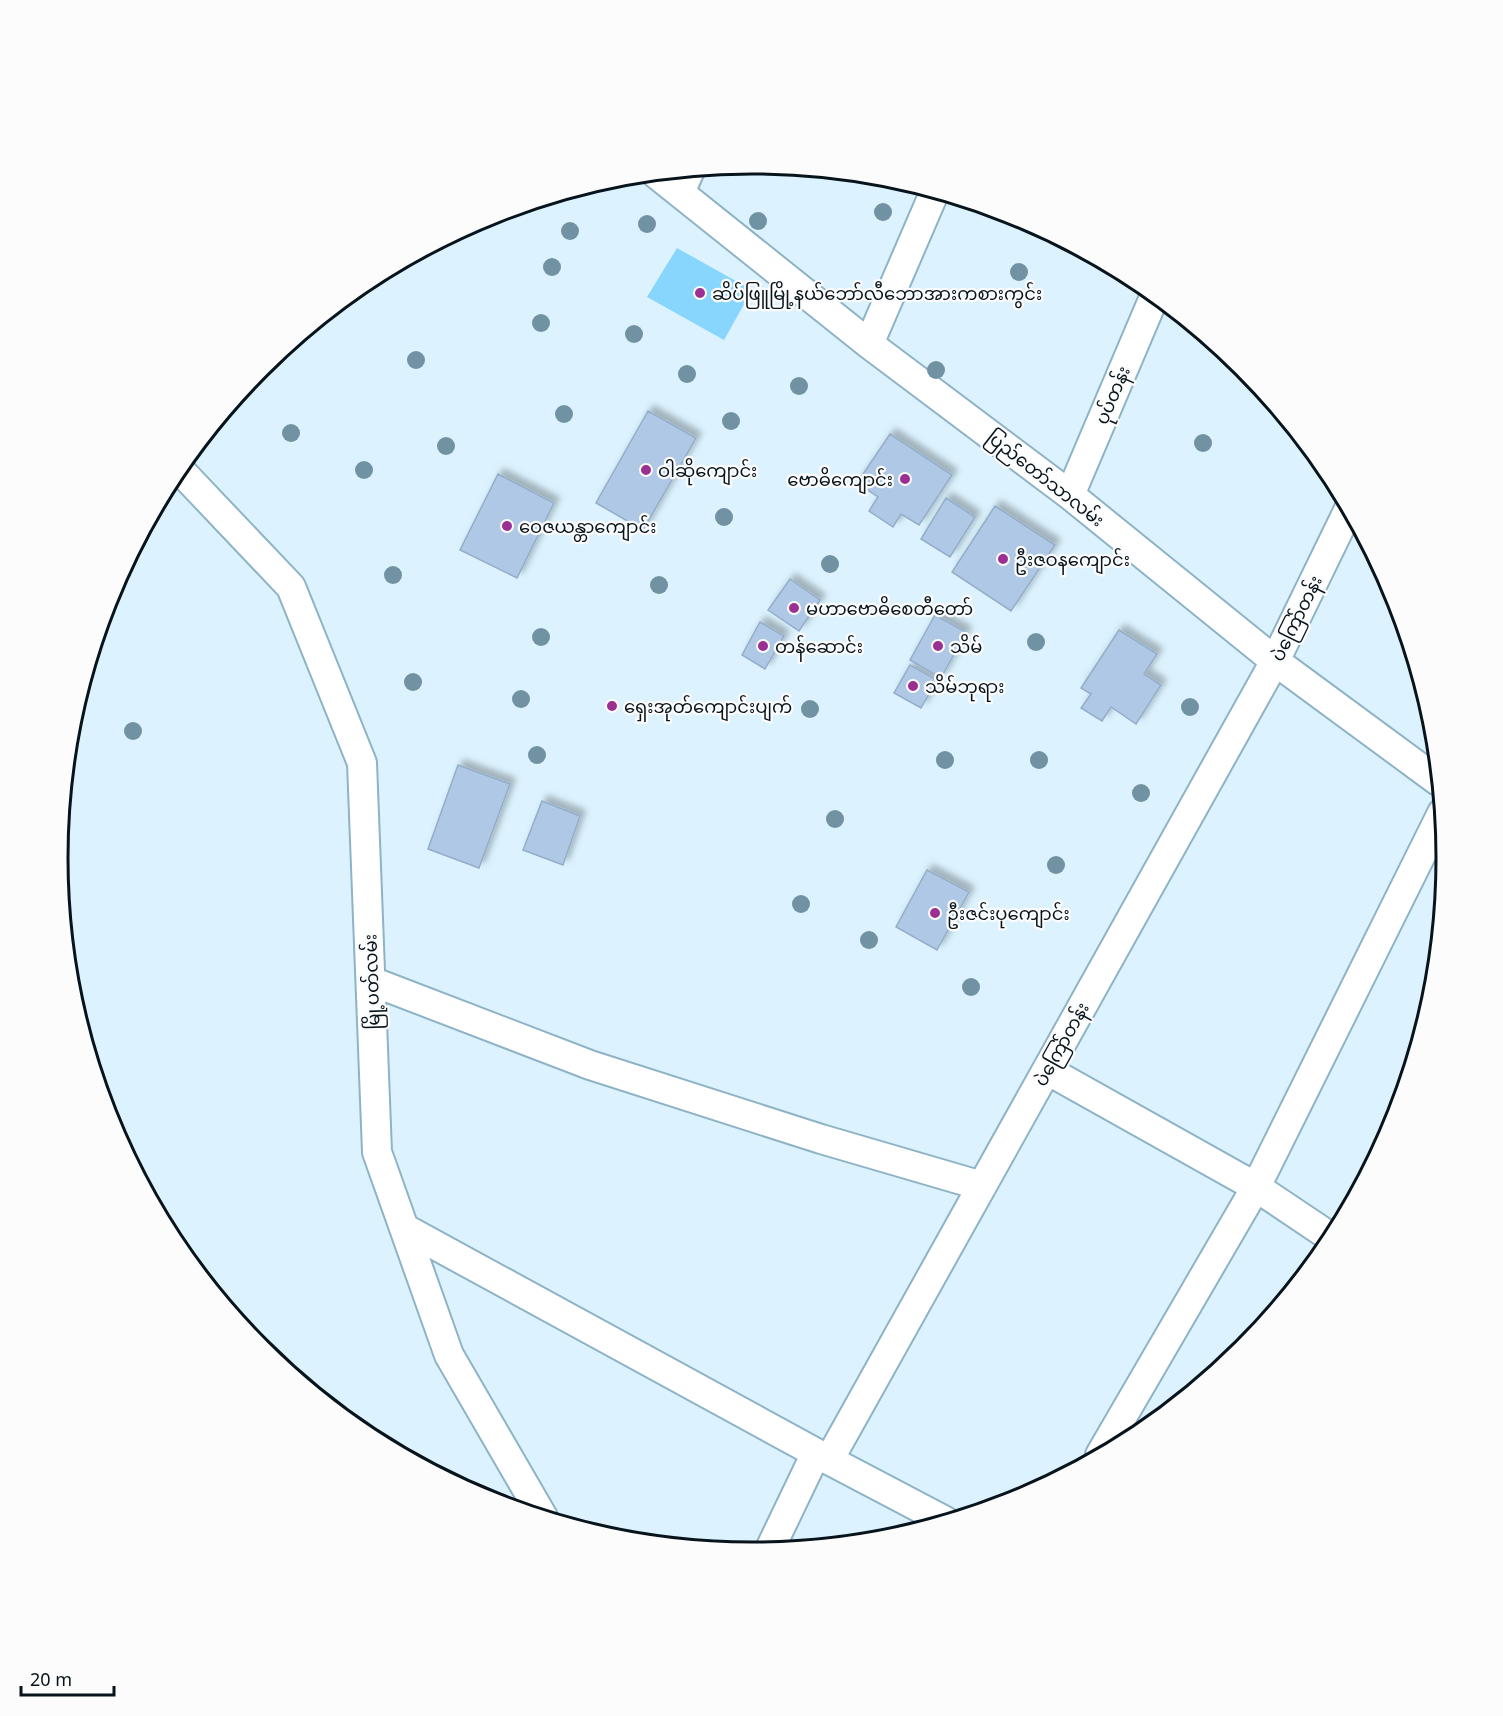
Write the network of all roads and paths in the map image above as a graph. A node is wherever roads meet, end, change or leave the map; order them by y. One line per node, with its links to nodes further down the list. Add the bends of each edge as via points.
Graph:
1 (685, 181): 4 (street, ပြည်တော်သာလမ်း)
2 (932, 198): 4 (street)
3 (1152, 303): 6 (street, ပုပ်တန်း)
4 (869, 344): 6 (street, ပြည်တော်သာလမ်း)
5 (185, 475): 11 (street, မြို့ပတ်လမ်း, via 291,586 362,763)
6 (1070, 495): 8 (street, ပြည်တော်သာလမ်း)
7 (1345, 518): 8 (street, ပဲကြော်တန်း)
8 (1275, 661): 9 (street, ပြည်တော်သာလမ်း); 12 (street, ပဲကြော်တန်း)
9 (1431, 776)
10 (1435, 828): 14 (street)
11 (371, 981): 13 (street, via 590,1065); 15 (street, မြို့ပတ်လမ်း, via 377,1152)
12 (1047, 1070): 13 (street, ပဲကြော်တန်း); 14 (street)
13 (982, 1186): 18 (street, ပဲကြော်တန်း)
14 (1256, 1187): 16 (street); 17 (street)
15 (404, 1228): 18 (street); 19 (street, မြို့ပတ်လမ်း, via 449,1355)
16 (1324, 1232)
17 (1108, 1441)
18 (823, 1456): 20 (street); 21 (street, ပဲကြော်တန်း)
19 (538, 1508)
20 (937, 1517)
21 (775, 1541)

